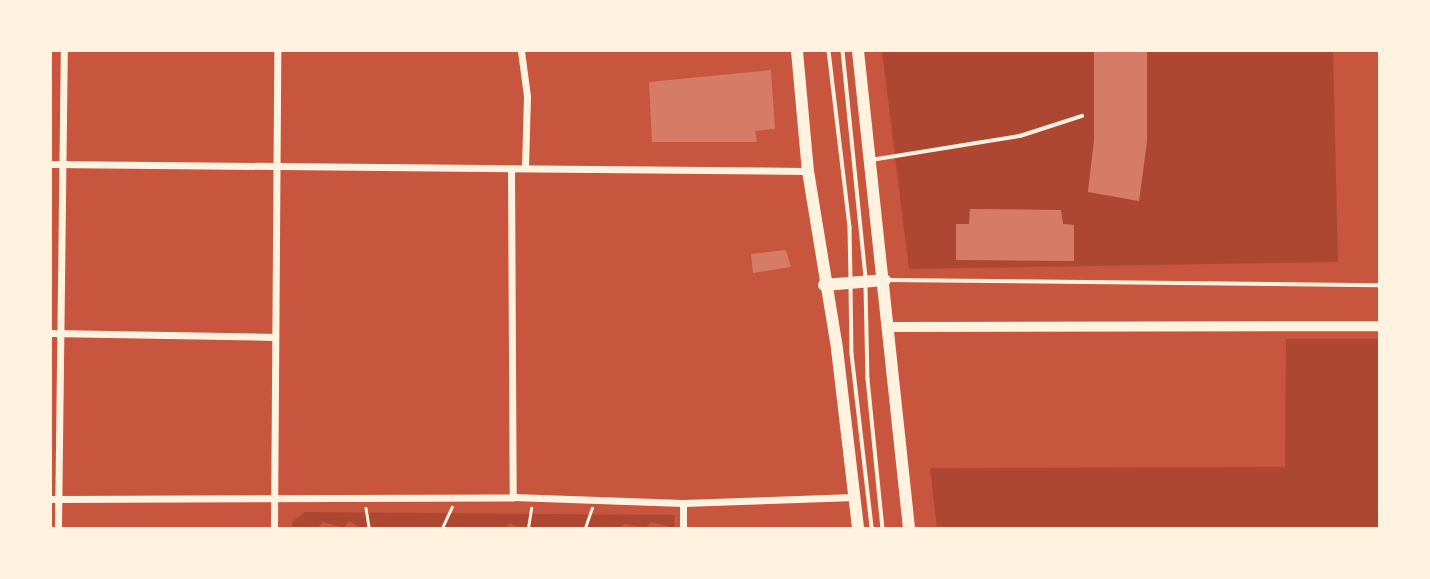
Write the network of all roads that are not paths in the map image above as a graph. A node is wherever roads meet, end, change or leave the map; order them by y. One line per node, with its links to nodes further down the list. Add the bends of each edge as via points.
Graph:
1 (64, 51): 11 (street)
2 (276, 51): 12 (street)
3 (521, 51): 13 (street, via 527,96)
4 (797, 51): 15 (highway)
5 (829, 51): 18 (lane, via 850,228)
6 (843, 51): 17 (lane)
7 (858, 51): 9 (highway)
8 (1082, 116): 9 (lane, via 1020,136)
9 (869, 161): 16 (highway)
10 (51, 164): 11 (street)
11 (63, 164): 12 (street); 24 (street)
12 (276, 164): 14 (street); 25 (street)
13 (525, 168): 14 (street); 15 (street)
14 (511, 169): 26 (street)
15 (808, 171): 19 (highway)
16 (885, 280): 17 (highway); 20 (lane); 22 (highway)
17 (866, 282): 18 (highway); 36 (lane, via 868,379)
18 (851, 283): 19 (highway); 35 (lane, via 852,354)
19 (824, 285): 27 (highway, via 837,349)
20 (1379, 285)
21 (1379, 326): 22 (street)
22 (889, 327): 37 (highway)
23 (51, 334): 24 (street)
24 (61, 334): 25 (street); 29 (street)
25 (275, 337): 28 (street)
26 (513, 497): 28 (street); 30 (street)
27 (855, 497): 30 (street); 34 (highway)
28 (274, 498): 29 (street); 32 (street)
29 (55, 499): 31 (street)
30 (683, 503): 33 (street)
31 (58, 528)
32 (274, 528)
33 (683, 528)
34 (858, 528)
35 (872, 528)
36 (883, 528)
37 (909, 528)

